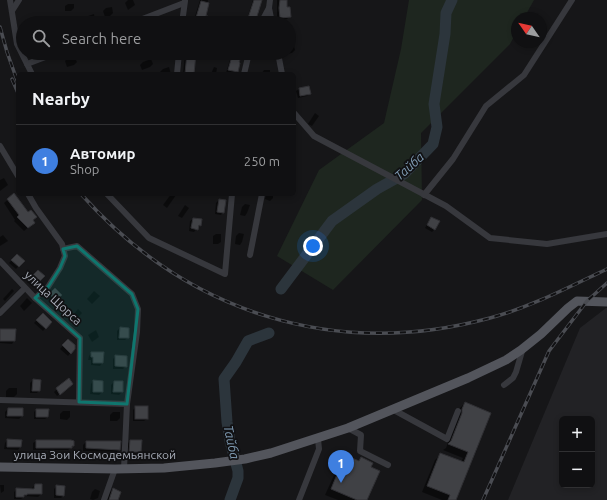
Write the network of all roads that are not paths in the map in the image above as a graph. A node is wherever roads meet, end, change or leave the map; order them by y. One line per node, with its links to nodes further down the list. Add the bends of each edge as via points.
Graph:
1 (10, 0): 7 (street)
2 (19, 0): 7 (street)
3 (270, 0): 6 (street)
4 (572, 0): 26 (street, via 524,75 486,106 453,159)
5 (184, 1): 8 (street); 9 (street)
6 (269, 8): 10 (street); 11 (street)
7 (12, 11): 12 (street)
8 (149, 16)
9 (183, 16)
10 (265, 16)
11 (271, 16)
12 (16, 37)
13 (25, 60): 18 (street)
14 (38, 60): 18 (street)
15 (178, 60): 20 (street)
16 (247, 60): 21 (street)
17 (279, 60): 22 (street)
18 (27, 64): 19 (street)
19 (31, 72)
20 (177, 72)
21 (244, 72)
22 (282, 72)
23 (296, 115): 26 (street, via 314,136)
24 (0, 146): 25 (street)
25 (16, 173)
26 (424, 195): 31 (street, via 446,206 490,238 547,244)
27 (29, 196): 32 (street)
28 (109, 196): 29 (street, via 149,238 225,274)
29 (232, 196)
30 (262, 196): 33 (street)
31 (607, 234)
32 (63, 249): 36 (street, via 65,256 60,268 48,287); 43 (street, via 77,246 132,294 138,309 137,332)
33 (250, 255)
34 (0, 261): 35 (street, улица Щорса)
35 (25, 288): 36 (street, улица Щорса); 38 (street)
36 (35, 298): 42 (street, улица Щорса, via 80,338)
37 (607, 302): 39 (main road, улица Зои Космодемьянской, via 578,301)
38 (0, 313)
39 (523, 348): 40 (street, via 513,378); 44 (main road, улица Зои Космодемьянской, via 506,360 468,378)
40 (504, 385)
41 (0, 400): 42 (street)
42 (79, 402): 43 (street)
43 (127, 404): 50 (street)
44 (392, 409): 45 (street, via 447,438); 46 (main road, улица Зои Космодемьянской)
45 (458, 411)
46 (348, 428): 47 (main road, улица Зои Космодемьянской); 48 (street, via 361,435 360,451)
47 (318, 439): 50 (main road, улица Зои Космодемьянской, via 245,459 164,468); 52 (street, via 319,449)
48 (388, 464)
49 (0, 467): 50 (main road, улица Зои Космодемьянской)
50 (119, 469): 51 (street)
51 (104, 500)
52 (299, 500)

